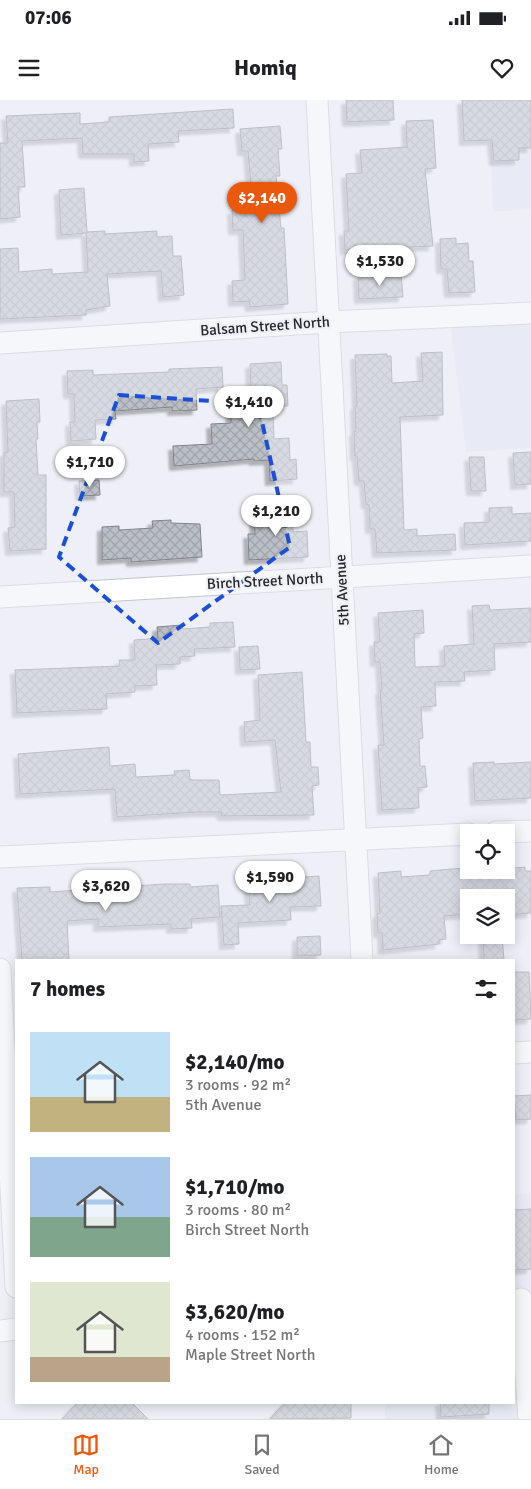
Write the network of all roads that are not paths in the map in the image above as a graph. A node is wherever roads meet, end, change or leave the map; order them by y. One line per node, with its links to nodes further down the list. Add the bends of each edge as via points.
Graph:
1 (316, 100): 3 (street, 5th Avenue)
2 (531, 313): 3 (street, Balsam Street North)
3 (328, 322): 4 (street, Balsam Street North); 6 (street, 5th Avenue)
4 (0, 343)
5 (531, 566): 6 (street, Birch Street North)
6 (342, 577): 7 (street, Birch Street North); 11 (street, 5th Avenue)
7 (0, 597)
8 (515, 831): 9 (street)
9 (531, 831)
10 (460, 834): 11 (street)
11 (356, 839): 12 (street); 13 (street, 5th Avenue)
12 (0, 857)
13 (362, 959)
14 (0, 969): 17 (street)
15 (531, 1052): 16 (street)
16 (515, 1053)
17 (7, 1081): 18 (street)
18 (15, 1263)
19 (522, 1299): 22 (street)
20 (15, 1329): 21 (street)
21 (0, 1331)
22 (530, 1419)

